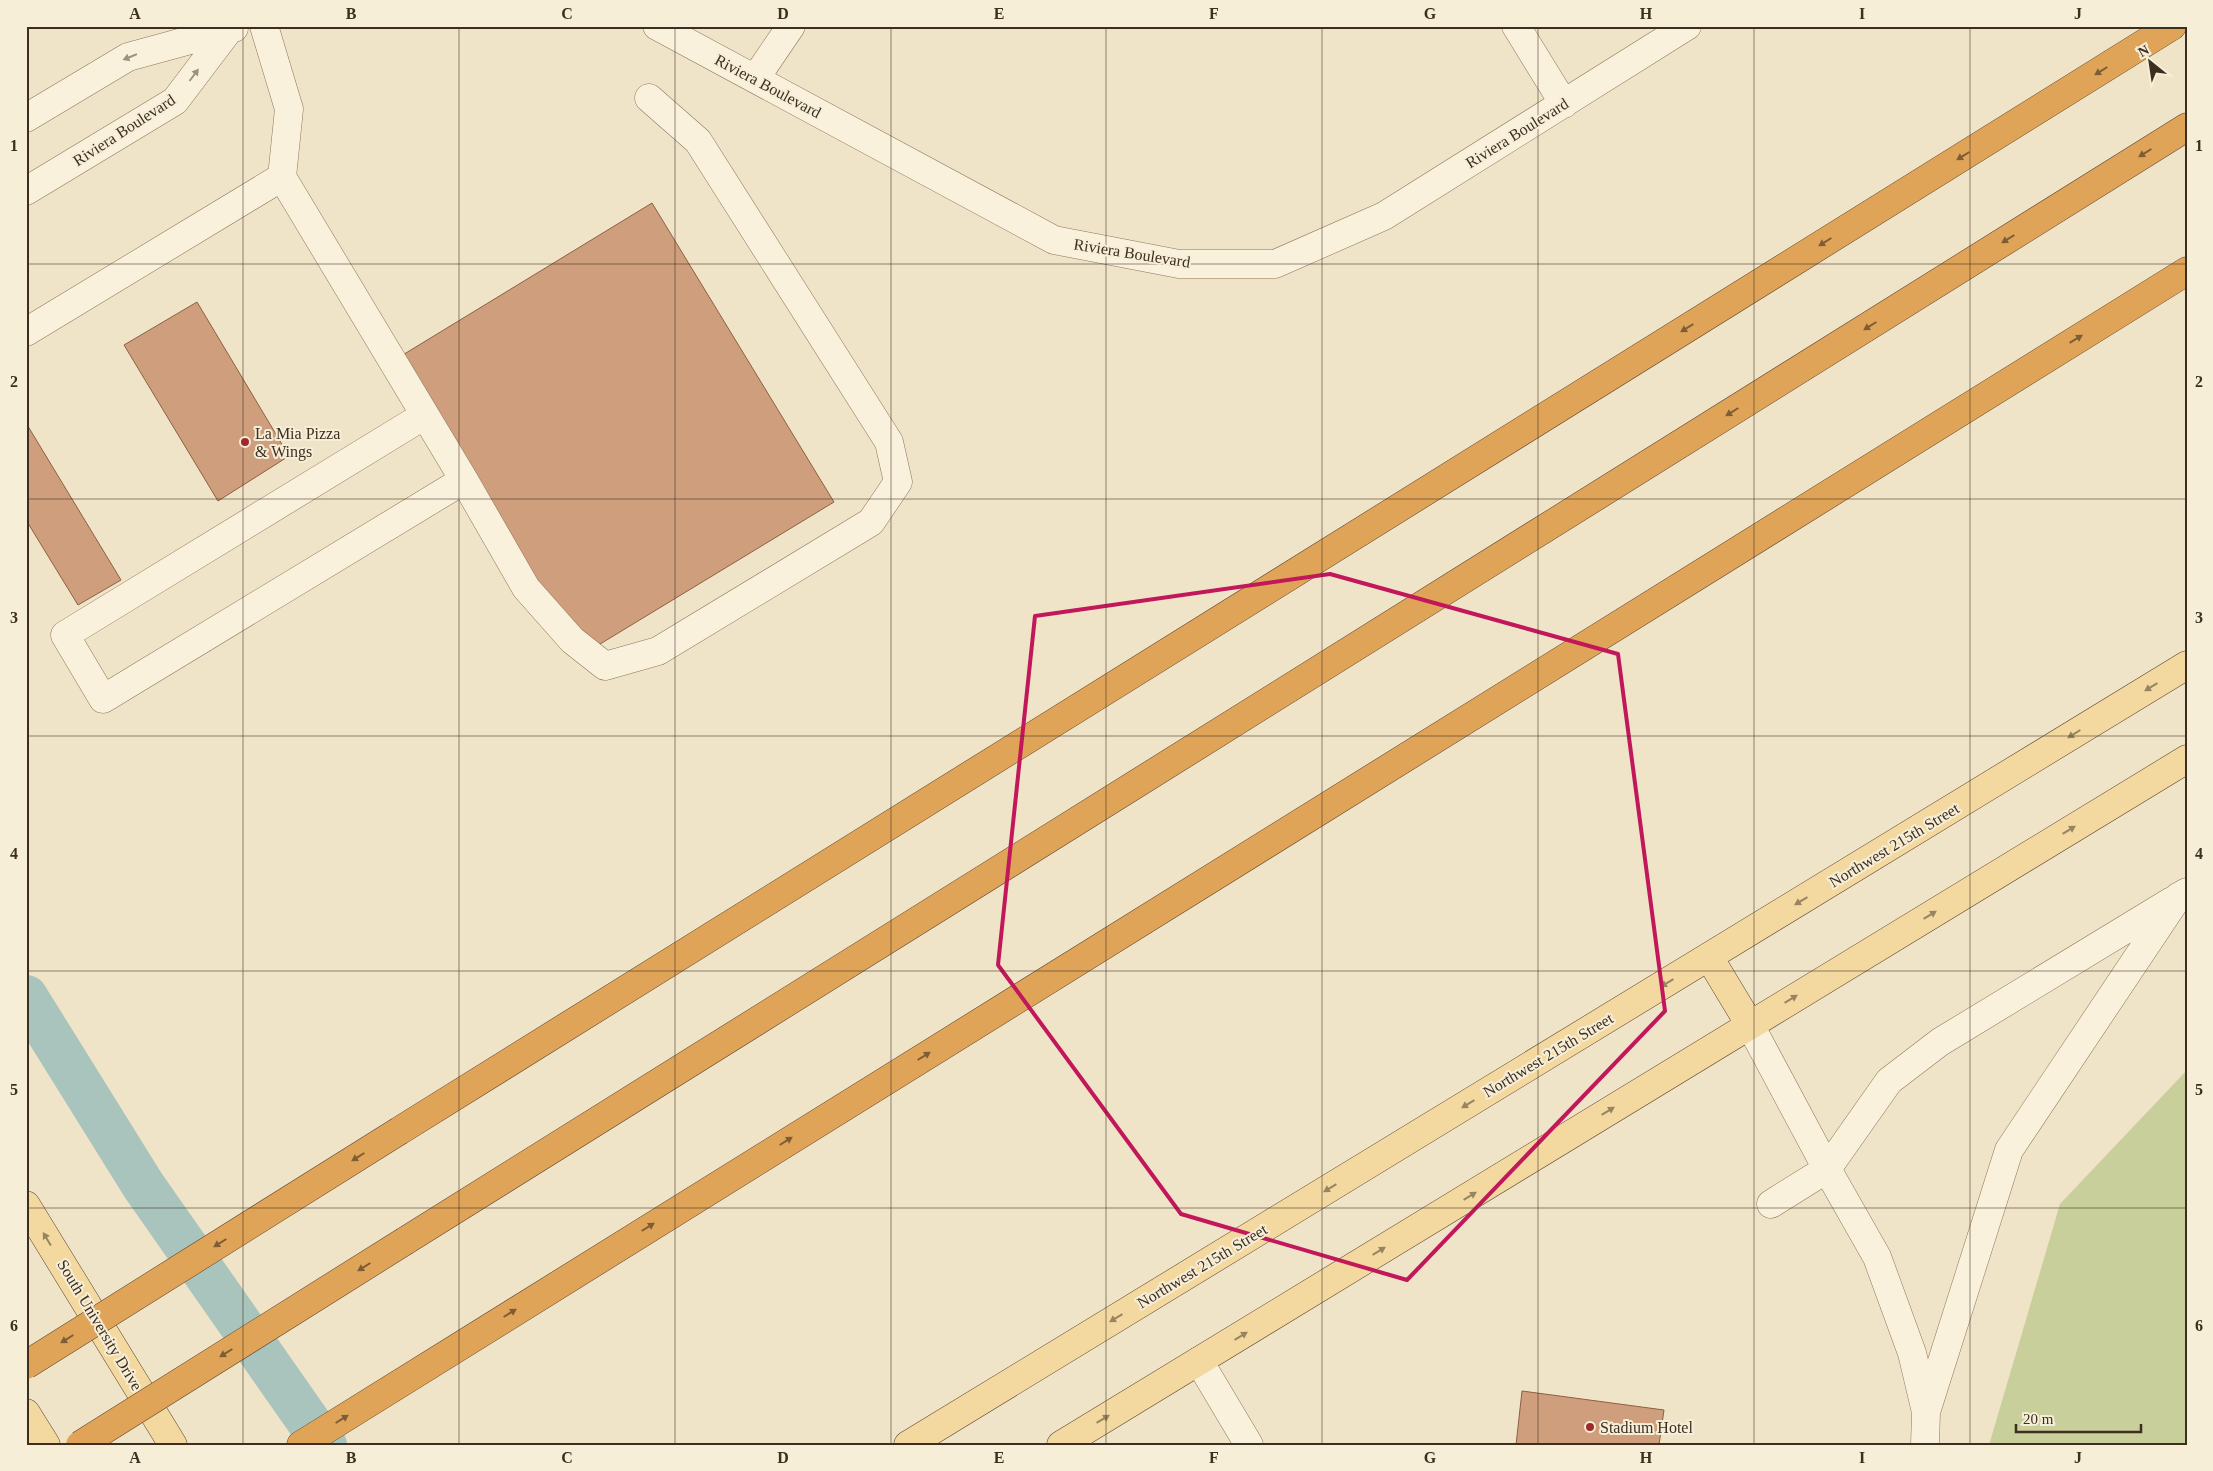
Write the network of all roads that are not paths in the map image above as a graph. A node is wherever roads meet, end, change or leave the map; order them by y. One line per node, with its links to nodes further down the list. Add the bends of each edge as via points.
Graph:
1 (264, 26): 13 (street, via 289,109)
2 (657, 26): 8 (street, Riviera Boulevard)
3 (791, 26): 8 (street)
4 (1516, 26): 10 (street)
5 (1687, 26): 10 (street, Riviera Boulevard)
6 (2172, 26): 28 (highway, one-way to 28, bridge)
7 (231, 28): 11 (street, Riviera Boulevard, one-way to 11, via 128,57); 14 (street, Riviera Boulevard, one-way to 7, via 174,100)
8 (755, 79): 10 (street, Riviera Boulevard, via 1054,240 1179,264 1275,264 1384,216)
9 (649, 98): 18 (street, via 698,141 889,442 898,482 871,522 658,651 605,666 572,640 526,588)
10 (1564, 104)
11 (26, 118)
12 (2187, 127): 32 (highway, one-way to 32, bridge)
13 (282, 177): 16 (street); 17 (street)
14 (26, 191)
15 (2187, 271): 34 (highway, one-way to 15)
16 (26, 332)
17 (425, 415): 18 (street); 18 (street, via 65,635 103,699)
18 (464, 480)
19 (2187, 665): 22 (main road, Northwest 215th Street, one-way to 22)
20 (2187, 759): 23 (main road, one-way to 20)
21 (2182, 894): 24 (street, via 1940,1042 1896,1076); 29 (street, via 2009,1150)
22 (1709, 957): 23 (main road); 35 (main road, Northwest 215th Street, one-way to 35)
23 (1750, 1025): 24 (street); 27 (main road, one-way to 23)
24 (1827, 1169): 26 (street); 29 (street, via 1877,1256 1912,1353)
25 (26, 1204): 33 (main road, South University Drive, one-way to 25)
26 (1771, 1204)
27 (1199, 1361): 36 (main road, one-way to 27); 37 (street)
28 (26, 1365)
29 (1926, 1412): 38 (street)
30 (26, 1413): 31 (main road)
31 (46, 1445)
32 (80, 1445)
33 (173, 1445)
34 (301, 1445)
35 (908, 1445)
36 (1061, 1445)
37 (1249, 1445)
38 (1925, 1445)

